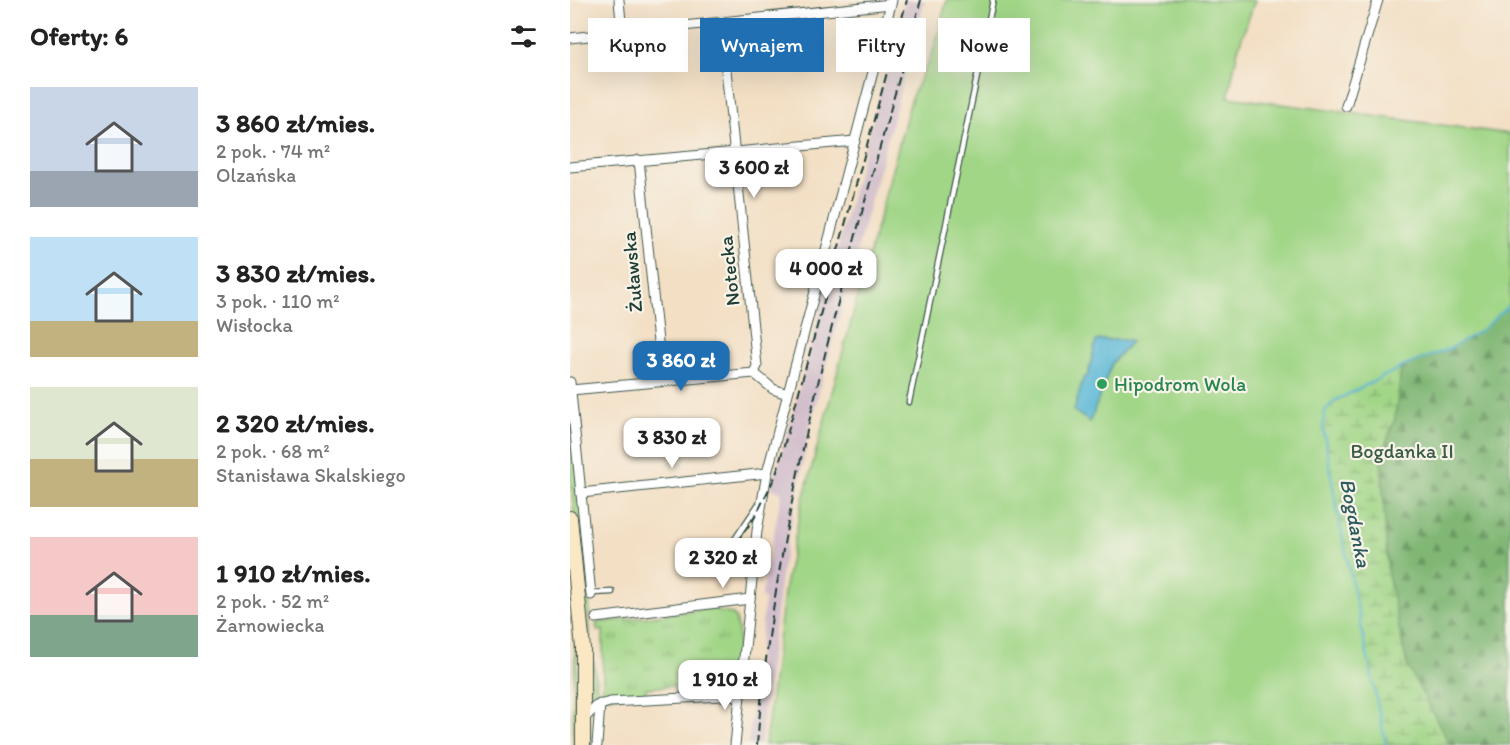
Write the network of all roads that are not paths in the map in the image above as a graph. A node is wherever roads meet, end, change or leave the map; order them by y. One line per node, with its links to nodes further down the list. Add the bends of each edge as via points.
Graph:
1 (619, 0): 5 (street)
2 (993, 0): 19 (lane)
3 (1378, 0): 10 (street)
4 (892, 2): 6 (street); 11 (street)
5 (621, 18)
6 (755, 18)
7 (588, 36): 8 (street)
8 (570, 38)
9 (726, 72): 12 (street, Notecka)
10 (1346, 106)
11 (855, 141): 12 (street); 18 (street)
12 (735, 152): 13 (street); 15 (street, Notecka, via 757,366)
13 (639, 160): 14 (street); 16 (street, Żuławska)
14 (570, 167)
15 (754, 373): 16 (street); 18 (street, via 773,389)
16 (662, 380): 17 (street)
17 (570, 386): 21 (street)
18 (787, 394): 20 (street)
19 (909, 402)
20 (767, 473): 21 (street); 22 (street)
21 (581, 492): 24 (street)
22 (765, 495): 26 (lane); 29 (street)
23 (570, 518): 25 (main road)
24 (585, 523): 25 (lane, via 576,532); 28 (street)
25 (573, 543): 33 (main road, via 583,648)
26 (722, 553)
27 (612, 592): 28 (lane)
28 (591, 594)
29 (750, 599): 30 (street); 31 (street)
30 (596, 618)
31 (740, 695): 32 (street); 36 (street)
32 (600, 704): 33 (street); 35 (street)
33 (584, 719): 34 (main road)
34 (583, 745)
35 (597, 745)
36 (735, 745)

